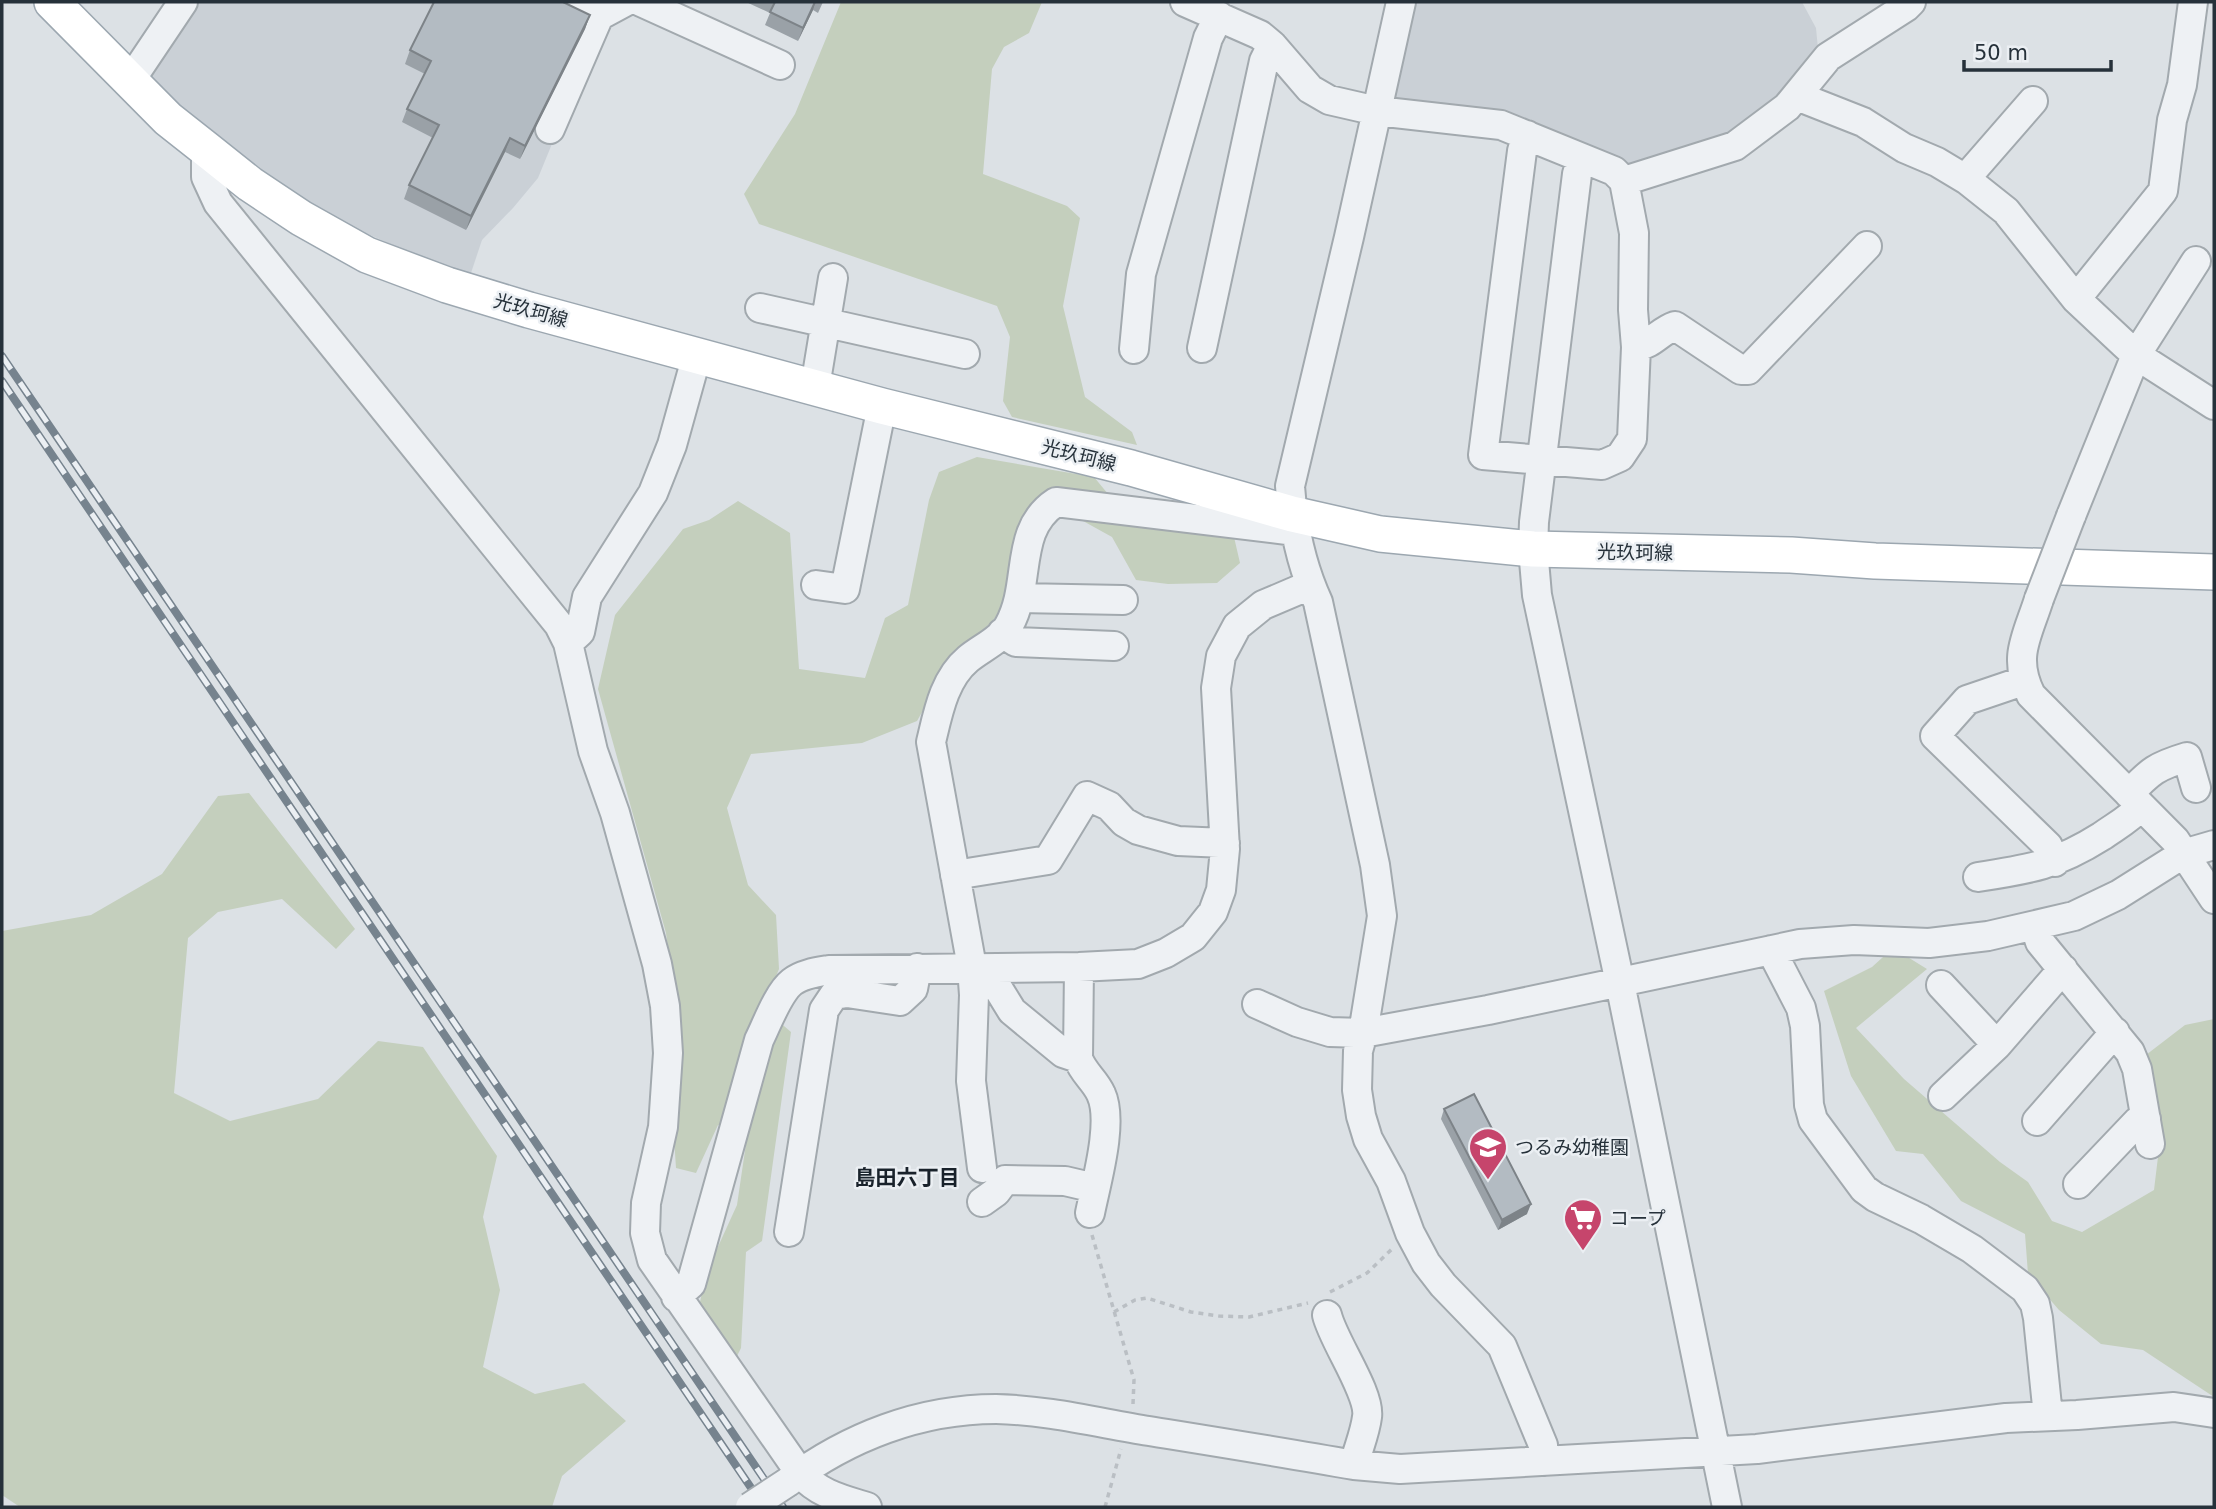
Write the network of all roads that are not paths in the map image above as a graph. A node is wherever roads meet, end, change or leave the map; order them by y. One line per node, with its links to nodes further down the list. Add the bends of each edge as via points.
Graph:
1 (52, 2): 14 (main road, 光玖珂線)
2 (183, 2): 14 (street)
3 (569, 2): 10 (street)
4 (625, 2): 10 (street)
5 (641, 2): 13 (street)
6 (1185, 2): 11 (street)
7 (1401, 2): 17 (street)
8 (1911, 2): 15 (street, via 1828,57)
9 (2193, 2): 27 (street, via 2163,191)
10 (599, 16): 18 (street)
11 (1219, 16): 12 (street); 32 (street, via 1208,38 1141,274)
12 (1272, 45): 17 (street, via 1310,89 1329,100); 31 (street, via 1264,61)
13 (780, 65)
14 (130, 81): 20 (main road, 光玖珂線)
15 (1797, 96): 22 (street, via 1863,122); 23 (street, via 1735,146)
16 (2033, 100): 22 (street)
17 (1377, 111): 19 (street, via 1501,125); 40 (street, via 1290,486)
18 (550, 129)
19 (1527, 135): 21 (street); 39 (street, via 1483,455)
20 (206, 149): 34 (main road, 光玖珂線, via 301,218 367,255 447,285); 48 (street, via 206,177 218,203 559,625)
21 (1582, 158): 23 (street, via 1614,171); 39 (street)
22 (1968, 180): 27 (street, via 2006,211)
23 (1624, 181): 30 (street, via 1633,233)
24 (1867, 246): 30 (street, via 1748,370 1741,370 1675,326)
25 (2196, 261): 35 (street)
26 (833, 278): 29 (street)
27 (2076, 299): 35 (street)
28 (760, 308): 29 (street)
29 (825, 324): 33 (street); 36 (street)
30 (1636, 347): 39 (street, via 1632,439 1620,457 1602,465)
31 (1202, 348)
32 (1134, 349)
33 (965, 354)
34 (697, 355): 36 (main road, 光玖珂線); 48 (street, via 672,445 653,493 587,597 580,632)
35 (2136, 355): 37 (street); 50 (street, bridge, via 2039,599 2020,663)
36 (815, 387): 38 (main road, 光玖珂線)
37 (2214, 405)
38 (882, 407): 40 (main road, 光玖珂線, via 1157,474); 43 (street, via 845,589)
39 (1540, 461): 41 (street)
40 (1293, 523): 41 (main road, 光玖珂線); 44 (street); 45 (street, via 1056,502 1043,510 1031,528)
41 (1533, 550): 42 (main road, 光玖珂線); 66 (street, via 1537,595)
42 (2214, 572)
43 (817, 585)
44 (1311, 585): 53 (street, via 1263,605 1237,626 1221,656 1216,688); 71 (street, via 1375,865 1382,916)
45 (1019, 598): 46 (street); 47 (street)
46 (1123, 600)
47 (1002, 633): 49 (street, via 1016,642); 57 (street, via 953,674 931,742)
48 (568, 643): 80 (street, via 593,751 615,813 665,1006 668,1053 663,1127 646,1203 645,1233 652,1260)
49 (1114, 646)
50 (2023, 681): 52 (street, via 2045,712); 56 (street, via 1967,700 1935,736 2049,846)
51 (2196, 788): 52 (street, via 2187,757 2147,775)
52 (2135, 800): 55 (street); 56 (street, via 2131,817)
53 (1225, 843): 57 (street, via 1178,841 1138,830 1109,806 1087,796 1048,860); 63 (street, via 1222,890 1213,912 1193,937 1138,964)
54 (2214, 845): 55 (street)
55 (2183, 854): 59 (street); 60 (street, via 2118,895 2074,916)
56 (2055, 862): 58 (street)
57 (955, 875): 62 (street)
58 (1979, 877)
59 (2214, 899)
60 (2035, 927): 61 (street, via 1929,943 1854,940); 65 (street, via 2040,942)
61 (1771, 950): 66 (street); 83 (street, via 1801,1008 1813,1120 1864,1189 1972,1249 2025,1289 2038,1318)
62 (972, 967): 63 (street); 64 (street); 76 (street, via 971,1081)
63 (1079, 967): 73 (street)
64 (917, 968): 79 (street, via 913,989 900,1001 847,993 834,995 824,1010); 80 (street, via 830,970 791,982 759,1040 691,1284)
65 (2063, 969): 70 (street); 72 (street)
66 (1620, 983): 71 (street); 84 (street)
67 (996, 985): 73 (street, via 1012,1011 1063,1053)
68 (1941, 985): 72 (street)
69 (1256, 1004): 71 (street, via 1330,1032)
70 (2115, 1032): 75 (street); 77 (street, via 2137,1069 2148,1132 2138,1121)
71 (1363, 1033): 85 (street, via 1357,1090 1368,1139 1426,1263 1502,1346 1543,1445)
72 (1997, 1045): 74 (street)
73 (1078, 1058): 78 (street, via 1101,1091 1105,1105 1104,1143 1093,1201 1065,1181 1005,1180)
74 (1943, 1096)
75 (2037, 1121)
76 (982, 1168)
77 (2078, 1184)
78 (982, 1202)
79 (789, 1232)
80 (676, 1297): 87 (street)
81 (1324, 1303): 86 (street, via 1330,1328 1357,1378 1368,1414)
82 (2214, 1413): 83 (street, via 2174,1407)
83 (2048, 1416): 84 (street)
84 (1716, 1452): 85 (street); 90 (street)
85 (1544, 1461): 86 (street, via 1400,1469)
86 (1354, 1465): 87 (street, via 997,1409 960,1411 867,1434)
87 (794, 1478): 88 (street, bridge); 89 (street)
88 (750, 1507)
89 (867, 1507)
90 (1727, 1507)

